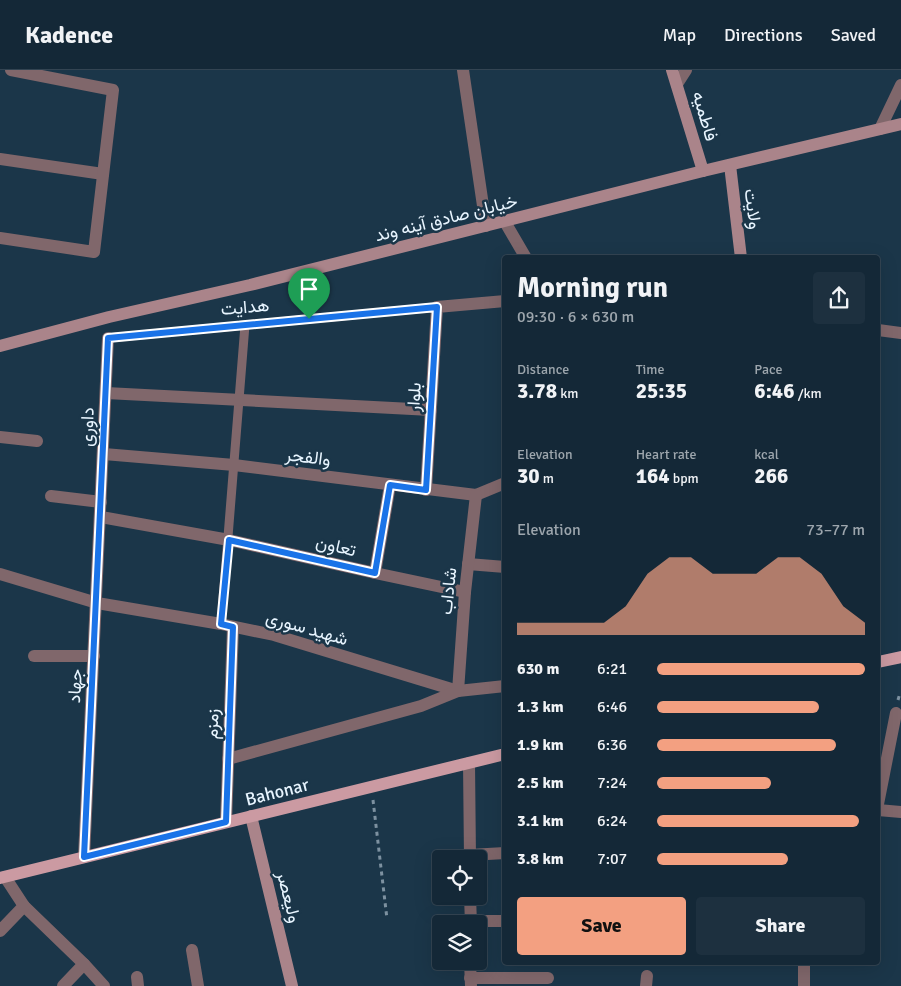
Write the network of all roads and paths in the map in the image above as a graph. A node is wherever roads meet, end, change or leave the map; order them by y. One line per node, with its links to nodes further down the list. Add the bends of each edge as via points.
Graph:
1 (11, 70): 12 (street, via 113,90)
2 (463, 70): 14 (street)
3 (672, 70): 5 (main road, فاطمیه)
4 (686, 70): 5 (street)
5 (677, 84): 11 (main road, فاطمیه)
6 (901, 85): 8 (street)
7 (901, 124): 8 (main road, خیابان صادق آینه وند)
8 (880, 129): 10 (main road, خیابان صادق آینه وند)
9 (0, 159): 12 (street)
10 (730, 166): 11 (main road, خیابان صادق آینه وند); 17 (main road, ولایت)
11 (702, 171): 13 (main road, خیابان صادق آینه وند)
12 (103, 174): 15 (street, via 94,252)
13 (506, 222): 14 (main road, خیابان صادق آینه وند); 16 (street)
14 (486, 226): 24 (main road, خیابان صادق آینه وند)
15 (0, 238)
16 (524, 255)
17 (741, 255)
18 (502, 301): 19 (street, هدایت)
19 (437, 307): 20 (lane, هدایت); 27 (street, بلوار)
20 (245, 325): 23 (lane, هدایت); 26 (lane)
21 (880, 330): 22 (street)
22 (901, 333)
23 (108, 338): 25 (street, داوری)
24 (0, 346)
25 (106, 393): 26 (street); 30 (street, داوری)
26 (240, 400): 27 (street); 31 (lane)
27 (431, 410): 34 (street, بلوار)
28 (0, 437): 29 (street)
29 (37, 441)
30 (104, 454): 31 (street, والفجر); 37 (street, داوری)
31 (234, 465): 33 (street, والفجر); 39 (lane)
32 (502, 483): 35 (street, والفجر)
33 (390, 485): 34 (street, والفجر); 42 (street)
34 (426, 490): 35 (street, والفجر)
35 (476, 495): 40 (street, شاداب)
36 (51, 496): 37 (street)
37 (101, 502): 38 (street, داوری)
38 (101, 517): 39 (street, تعاون); 45 (street, جهاد)
39 (229, 540): 42 (street, تعاون); 46 (lane)
40 (468, 564): 41 (street); 44 (street, شاداب)
41 (502, 567)
42 (375, 573): 44 (street, تعاون)
43 (0, 574): 45 (street, شهید سوری)
44 (465, 592): 52 (street, شاداب)
45 (96, 603): 46 (street, شهید سوری); 48 (street, جهاد)
46 (227, 626): 52 (street, شهید سوری, via 274,635); 55 (street, زمزم)
47 (34, 656): 48 (street)
48 (94, 656): 66 (street, جهاد)
49 (901, 657): 50 (main road)
50 (880, 662)
51 (502, 686): 52 (street, شهید سوری)
52 (458, 691): 55 (street, via 421,706)
53 (896, 713): 58 (street)
54 (502, 755): 56 (main road, Bahonar)
55 (228, 759): 62 (street, زمزم)
56 (469, 763): 57 (main road, Bahonar); 63 (street)
57 (372, 786): 61 (main road, Bahonar); 69 (path)
58 (880, 794)
59 (880, 810): 60 (street)
60 (901, 812)
61 (251, 816): 62 (main road, Bahonar); 81 (main road, ولیعصر)
62 (226, 822): 66 (main road, Bahonar)
63 (470, 850)
64 (502, 853): 65 (street)
65 (487, 855)
66 (84, 857): 67 (main road, Bahonar)
67 (2, 877): 68 (street)
68 (24, 906): 72 (street); 74 (street)
69 (387, 919)
70 (502, 921): 71 (street)
71 (487, 922)
72 (0, 932)
73 (192, 950): 80 (street)
74 (84, 964): 78 (street); 79 (street)
75 (804, 965): 82 (street)
76 (548, 978): 77 (street)
77 (471, 982)
78 (63, 986)
79 (104, 986)
80 (198, 986)
81 (292, 986)
82 (804, 986)

